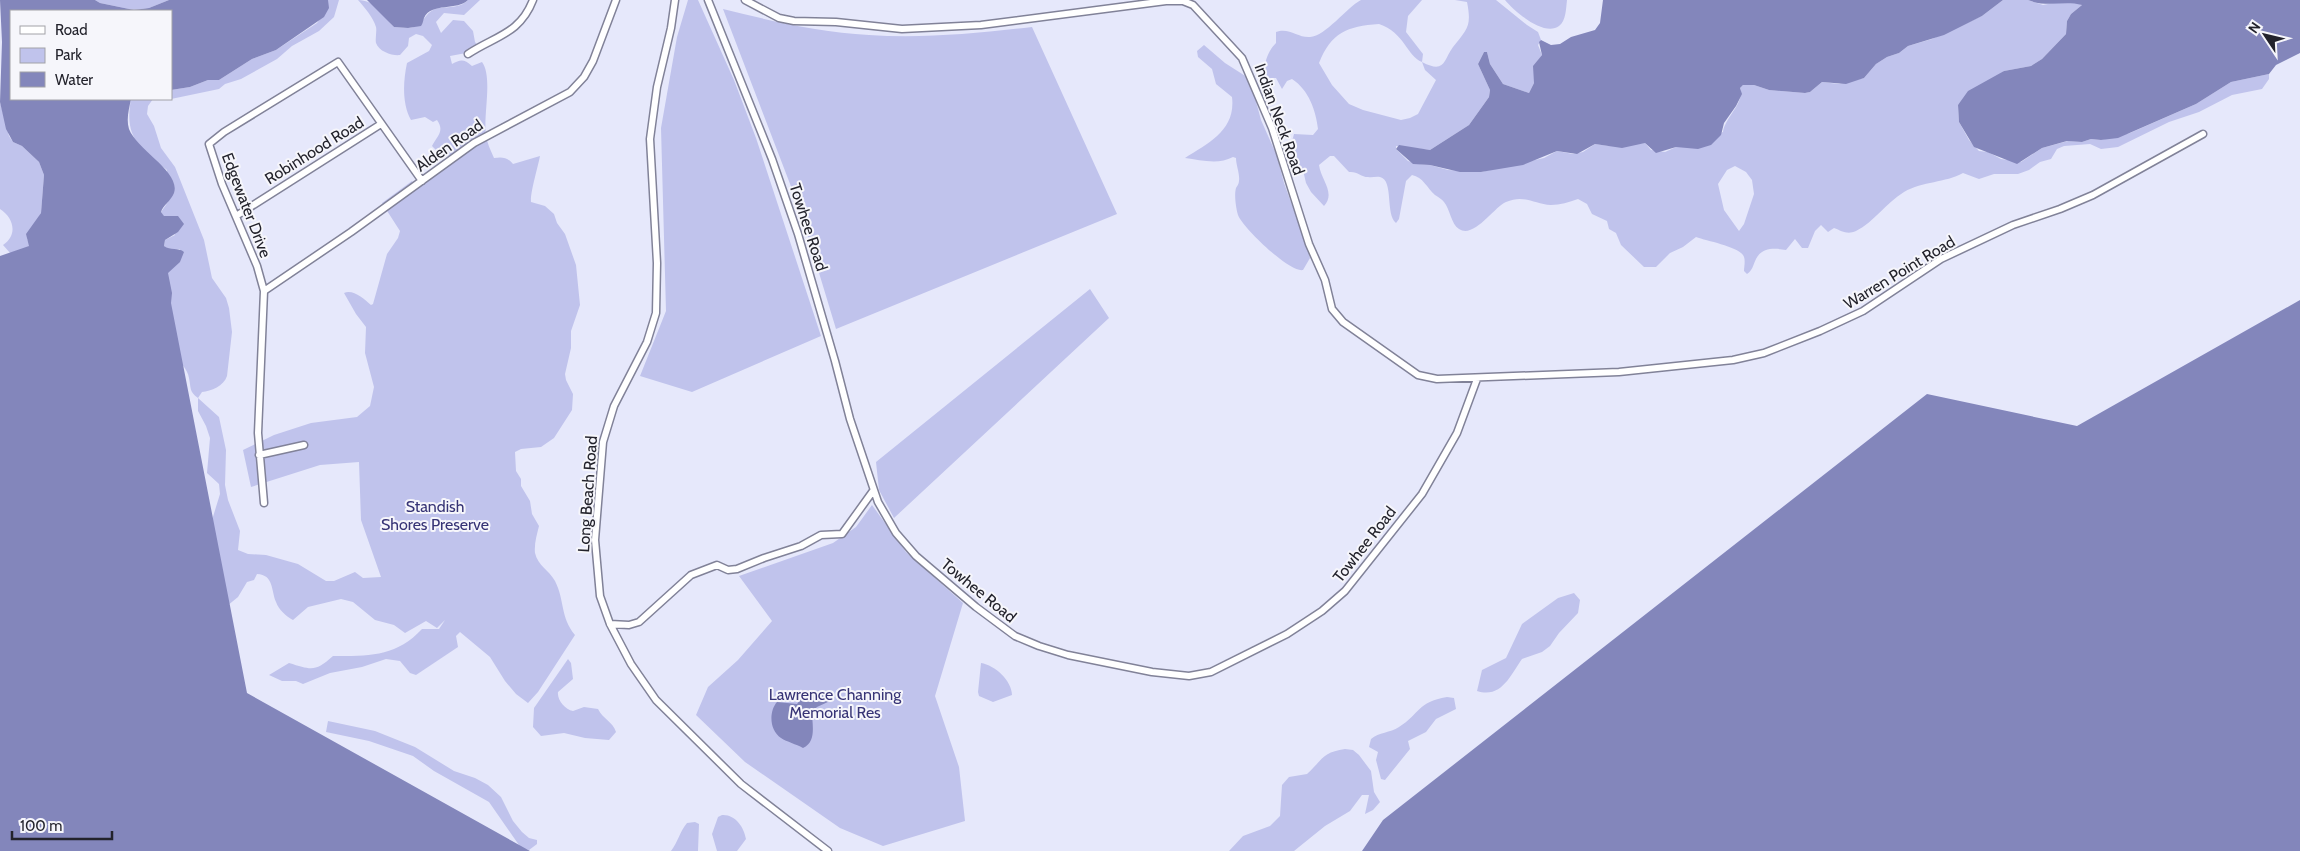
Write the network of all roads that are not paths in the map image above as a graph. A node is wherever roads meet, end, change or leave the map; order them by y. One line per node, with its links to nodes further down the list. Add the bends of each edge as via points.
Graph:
1 (533, 0): 7 (street, via 527,13 511,30)
2 (616, 0): 10 (street, Alden Road, via 593,62 573,90 481,138)
3 (674, 0): 19 (street, Long Beach Road, via 650,139 657,263 656,313 647,342 608,419 602,448 595,562 600,596)
4 (708, 0): 17 (street, Towhee Road, via 772,159 798,234)
5 (745, 0): 6 (street, Indian Neck Road, via 780,18 794,21 902,28 980,25)
6 (1166, 0): 14 (street, Indian Neck Road, via 1184,1 1196,7 1245,63 1272,128 1309,244 1336,315 1421,377)
7 (468, 54)
8 (381, 124): 10 (street); 11 (street, Robinhood Road); 11 (street, Edgewater Drive, via 338,62 224,132 209,144)
9 (2203, 134): 13 (street, Warren Point Road, via 2088,198 2019,222 1941,259 1863,311 1764,353 1732,360 1619,372)
10 (422, 181): 12 (street, Alden Road)
11 (236, 216): 12 (street, Edgewater Drive)
12 (264, 291): 16 (street, Edgewater Drive)
13 (1560, 374): 14 (street, Indian Neck Road)
14 (1477, 379): 17 (street, Towhee Road, via 1463,421 1430,481 1345,591 1290,632 1203,674 1172,675 1140,670 1062,653 1016,636 976,608 916,556 891,526)
15 (304, 445): 16 (street)
16 (259, 455): 18 (street, Edgewater Drive)
17 (873, 491): 19 (street, via 842,534 821,535 801,546 736,569 706,568 691,575 640,622)
18 (264, 503)
19 (610, 624): 20 (street, Long Beach Road, via 635,672 663,709 741,784)
20 (828, 851)

